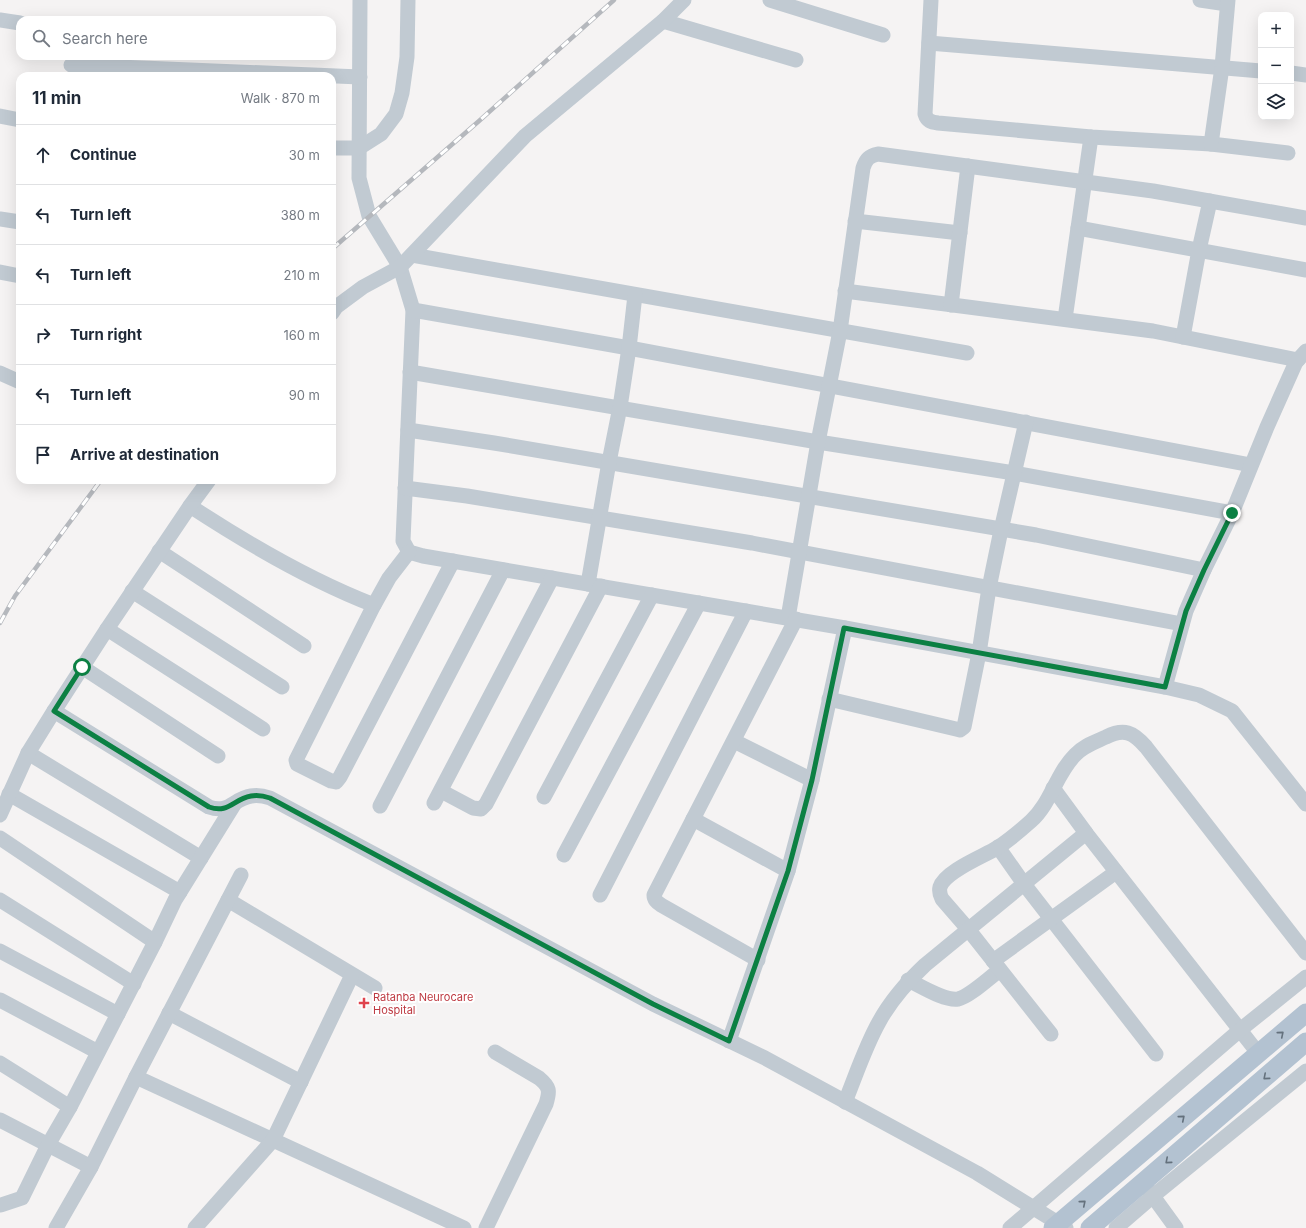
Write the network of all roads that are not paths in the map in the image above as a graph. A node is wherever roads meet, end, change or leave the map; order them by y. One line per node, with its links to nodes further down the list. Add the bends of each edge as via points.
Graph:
1 (360, 0): 21 (street)
2 (408, 0): 27 (street, via 407,57 396,114 381,134)
3 (684, 0): 9 (street)
4 (770, 0): 11 (street)
5 (931, 0): 12 (street)
6 (1200, 0): 7 (street)
7 (1228, 2): 15 (street)
8 (0, 20): 10 (street)
9 (663, 21): 13 (street); 39 (street, via 526,136)
10 (16, 22)
11 (883, 35)
12 (929, 43): 15 (street); 24 (street, via 925,114 929,121)
13 (796, 60)
14 (71, 65): 17 (street)
15 (1222, 67): 16 (street); 25 (street)
16 (1258, 71)
17 (240, 72)
18 (1294, 74): 19 (street)
19 (1306, 75)
20 (336, 76): 21 (street)
21 (360, 77): 27 (street)
22 (0, 116): 23 (street)
23 (16, 119)
24 (1091, 137): 25 (street); 30 (street)
25 (1211, 144): 28 (street)
26 (336, 148): 27 (street)
27 (359, 148): 40 (street, via 359,178 369,216)
28 (1288, 153)
29 (968, 166): 30 (street); 35 (street, via 878,154 870,156 862,168); 37 (street)
30 (1085, 182): 31 (street); 36 (street)
31 (1210, 201): 32 (street); 38 (street)
32 (1306, 218)
33 (0, 219): 34 (street)
34 (16, 221)
35 (855, 221): 37 (street); 44 (street)
36 (1078, 228): 38 (street); 49 (street)
37 (960, 233): 46 (street)
38 (1199, 250): 41 (street); 51 (street)
39 (412, 255): 40 (street); 45 (street)
40 (400, 267): 47 (street, via 364,287); 48 (street)
41 (1306, 270)
42 (0, 272): 43 (street)
43 (16, 275)
44 (846, 291): 46 (street); 50 (street)
45 (635, 295): 50 (street); 52 (street)
46 (951, 305): 49 (street)
47 (336, 307)
48 (413, 310): 52 (street); 55 (street)
49 (1065, 319): 51 (street)
50 (840, 331): 53 (street); 58 (street)
51 (1183, 337): 54 (street)
52 (629, 348): 58 (street); 59 (street)
53 (967, 353)
54 (1302, 356): 64 (street)
55 (410, 372): 59 (street); 61 (street)
56 (0, 373): 57 (street)
57 (16, 380)
58 (829, 386): 60 (street); 62 (street)
59 (620, 407): 62 (street); 63 (street)
60 (1026, 422): 64 (street); 65 (street)
61 (408, 430): 63 (street); 67 (street)
62 (818, 442): 65 (street); 68 (street)
63 (609, 462): 68 (street); 71 (street)
64 (1251, 465): 70 (street)
65 (1014, 473): 70 (street); 72 (street)
66 (206, 484): 69 (street)
67 (405, 488): 71 (street); 74 (street, via 403,541)
68 (809, 496): 72 (street); 75 (street)
69 (190, 506): 73 (street); 85 (street, via 253,546 333,588)
70 (1232, 513): 78 (street)
71 (599, 518): 75 (street); 80 (street)
72 (1001, 530): 78 (street); 81 (street)
73 (159, 551): 82 (street); 91 (street)
74 (409, 552): 76 (street); 85 (street, via 389,578)
75 (799, 552): 81 (street); 87 (street)
76 (453, 561): 77 (street); 85 (street, via 340,777 334,782 297,764 296,760)
77 (503, 570): 79 (street); 108 (street)
78 (1204, 570): 88 (street)
79 (552, 578): 80 (street); 80 (street, via 437,797 473,808 480,809 486,804)
80 (595, 585): 83 (street)
81 (989, 588): 88 (street); 92 (street)
82 (132, 591): 90 (street); 94 (street)
83 (652, 595): 84 (street); 105 (street)
84 (699, 603): 86 (street); 114 (street)
85 (374, 604)
86 (746, 611): 87 (street); 121 (street)
87 (792, 619): 89 (street); 99 (street)
88 (1182, 624): 95 (street)
89 (844, 628): 92 (street); 96 (street)
90 (106, 629): 93 (street); 98 (street)
91 (304, 646)
92 (979, 653): 95 (street); 96 (street, via 965,723 960,730)
93 (82, 667): 97 (street); 101 (street)
94 (282, 687)
95 (1165, 687): 107 (street, via 1199,695 1232,711)
96 (829, 699): 102 (street)
97 (54, 711): 100 (street); 106 (street, via 209,807 220,810)
98 (263, 729)
99 (734, 741): 102 (street); 110 (street)
100 (28, 753): 104 (street); 115 (street)
101 (218, 756)
102 (812, 780): 116 (street)
103 (1053, 788): 111 (street); 113 (street, via 1039,813); 128 (street, via 1068,762 1087,745 1121,732 1130,733 1138,738)
104 (9, 794): 109 (street); 120 (street)
105 (544, 797)
106 (235, 803): 115 (street); 142 (street, via 251,796 270,798 653,1004)
107 (1306, 804)
108 (380, 806)
109 (0, 815)
110 (693, 819): 116 (street); 129 (street, via 656,889 654,898 661,905)
111 (1086, 833): 117 (street); 119 (street)
112 (0, 838): 126 (street)
113 (998, 847): 119 (street); 125 (street, via 948,877 940,887 942,899)
114 (564, 855)
115 (201, 858): 120 (street)
116 (788, 871): 129 (street)
117 (1116, 872): 124 (street); 140 (street)
118 (241, 875): 123 (street)
119 (1024, 884): 124 (street); 125 (street)
120 (180, 892): 126 (street)
121 (600, 895)
122 (0, 900): 134 (street)
123 (228, 900): 131 (street); 137 (street)
124 (1051, 919): 130 (street); 147 (street)
125 (968, 929): 130 (street); 133 (street)
126 (155, 942): 134 (street)
127 (0, 951): 139 (street)
128 (1306, 953)
129 (758, 960): 142 (street)
130 (996, 966): 133 (street, via 967,996 959,999 944,997); 141 (street)
131 (352, 975): 135 (street); 151 (street)
132 (1306, 977): 140 (street)
133 (908, 980): 152 (street, via 878,1023)
134 (134, 984): 139 (street)
135 (375, 988)
136 (0, 1000): 144 (street)
137 (169, 1013): 150 (street); 151 (street)
138 (1306, 1013): 146 (main road, one-way to 138)
139 (118, 1014): 144 (street)
140 (1240, 1030): 146 (street); 160 (street)
141 (1050, 1034)
142 (729, 1041): 152 (street)
143 (1306, 1042): 158 (main road, one-way to 158)
144 (98, 1052): 153 (street)
145 (495, 1052): 165 (street, via 546,1083 549,1095)
146 (1258, 1053): 162 (main road, one-way to 146)
147 (1156, 1054)
148 (0, 1063): 153 (street)
149 (1306, 1071): 158 (street)
150 (136, 1077): 155 (street); 157 (street)
151 (301, 1082): 155 (street)
152 (845, 1102): 160 (street, via 977,1173)
153 (70, 1107): 156 (street)
154 (0, 1120): 156 (street)
155 (273, 1140): 163 (street); 164 (street)
156 (48, 1145): 157 (street); 159 (street, via 22,1198)
157 (91, 1167): 161 (street)
158 (1148, 1189): 167 (main road); 168 (street); 169 (street)
159 (4, 1206)
160 (1034, 1208): 162 (street); 166 (street)
161 (62, 1226)
162 (1059, 1226)
163 (195, 1228)
164 (464, 1228)
165 (486, 1228)
166 (1010, 1228)
167 (1090, 1228)
168 (1116, 1228)
169 (1176, 1228)

